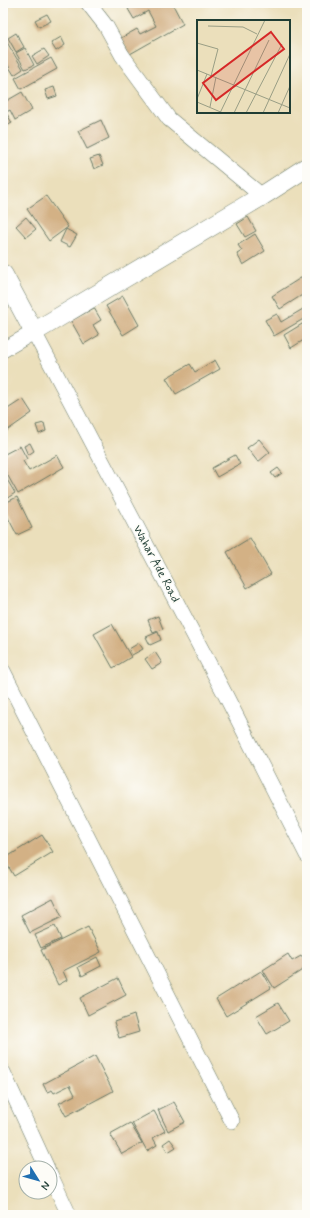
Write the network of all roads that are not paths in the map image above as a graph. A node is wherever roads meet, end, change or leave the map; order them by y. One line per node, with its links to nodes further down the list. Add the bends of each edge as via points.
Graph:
1 (88, 3): 3 (street, via 169,119)
2 (307, 166): 3 (street)
3 (262, 196): 5 (street)
4 (3, 274): 5 (street, Wahar Ade Road)
5 (34, 332): 6 (street); 8 (street, Wahar Ade Road)
6 (3, 350)
7 (3, 670): 10 (street)
8 (307, 855)
9 (3, 1072): 11 (street)
10 (232, 1121)
11 (43, 1160)
12 (58, 1191): 13 (street)
13 (69, 1215)

